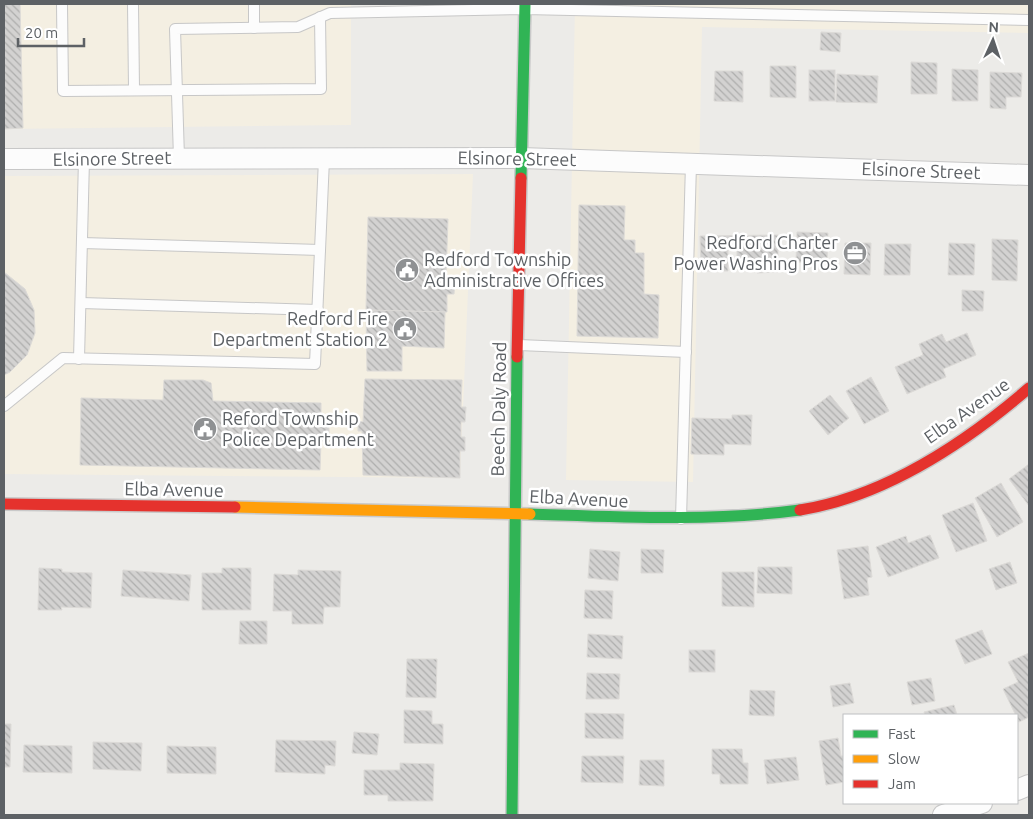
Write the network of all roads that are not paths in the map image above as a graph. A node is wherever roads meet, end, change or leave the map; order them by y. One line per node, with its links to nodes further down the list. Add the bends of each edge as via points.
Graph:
1 (62, 4): 9 (lane, via 63,91)
2 (133, 4): 9 (lane)
3 (254, 4): 8 (lane)
4 (525, 7): 5 (lane); 6 (lane, via 330,13); 12 (street, Beech Daly Road)
5 (643, 8): 7 (lane)
6 (320, 17): 8 (lane, via 298,27); 10 (lane, via 321,89)
7 (1029, 20)
8 (254, 28): 10 (lane, via 174,29)
9 (134, 89): 10 (lane)
10 (176, 89): 11 (lane)
11 (179, 158): 14 (street, Elsinore Street); 15 (street, Elsinore Street)
12 (521, 158): 15 (street, Elsinore Street); 16 (street, Elsinore Street); 22 (street, Beech Daly Road)
13 (4, 159): 14 (street, Elsinore Street)
14 (84, 159): 18 (lane)
15 (324, 159): 19 (lane)
16 (691, 164): 17 (street, Elsinore Street); 23 (lane)
17 (1029, 175)
18 (82, 243): 19 (lane); 20 (lane)
19 (320, 250): 21 (lane)
20 (81, 303): 21 (lane); 24 (lane)
21 (318, 310): 24 (lane, via 315,364)
22 (518, 345): 23 (lane); 28 (street, Beech Daly Road)
23 (686, 352): 29 (lane)
24 (79, 359): 26 (lane, via 63,358)
25 (1029, 388): 29 (street, Elba Avenue, via 986,424 945,450 902,474 857,493 810,508)
26 (4, 406)
27 (4, 504): 28 (street, Elba Avenue)
28 (514, 513): 29 (street, Elba Avenue); 31 (street, Beech Daly Road)
29 (681, 520)
30 (979, 804): 32 (street)
31 (512, 815)
32 (943, 815)

